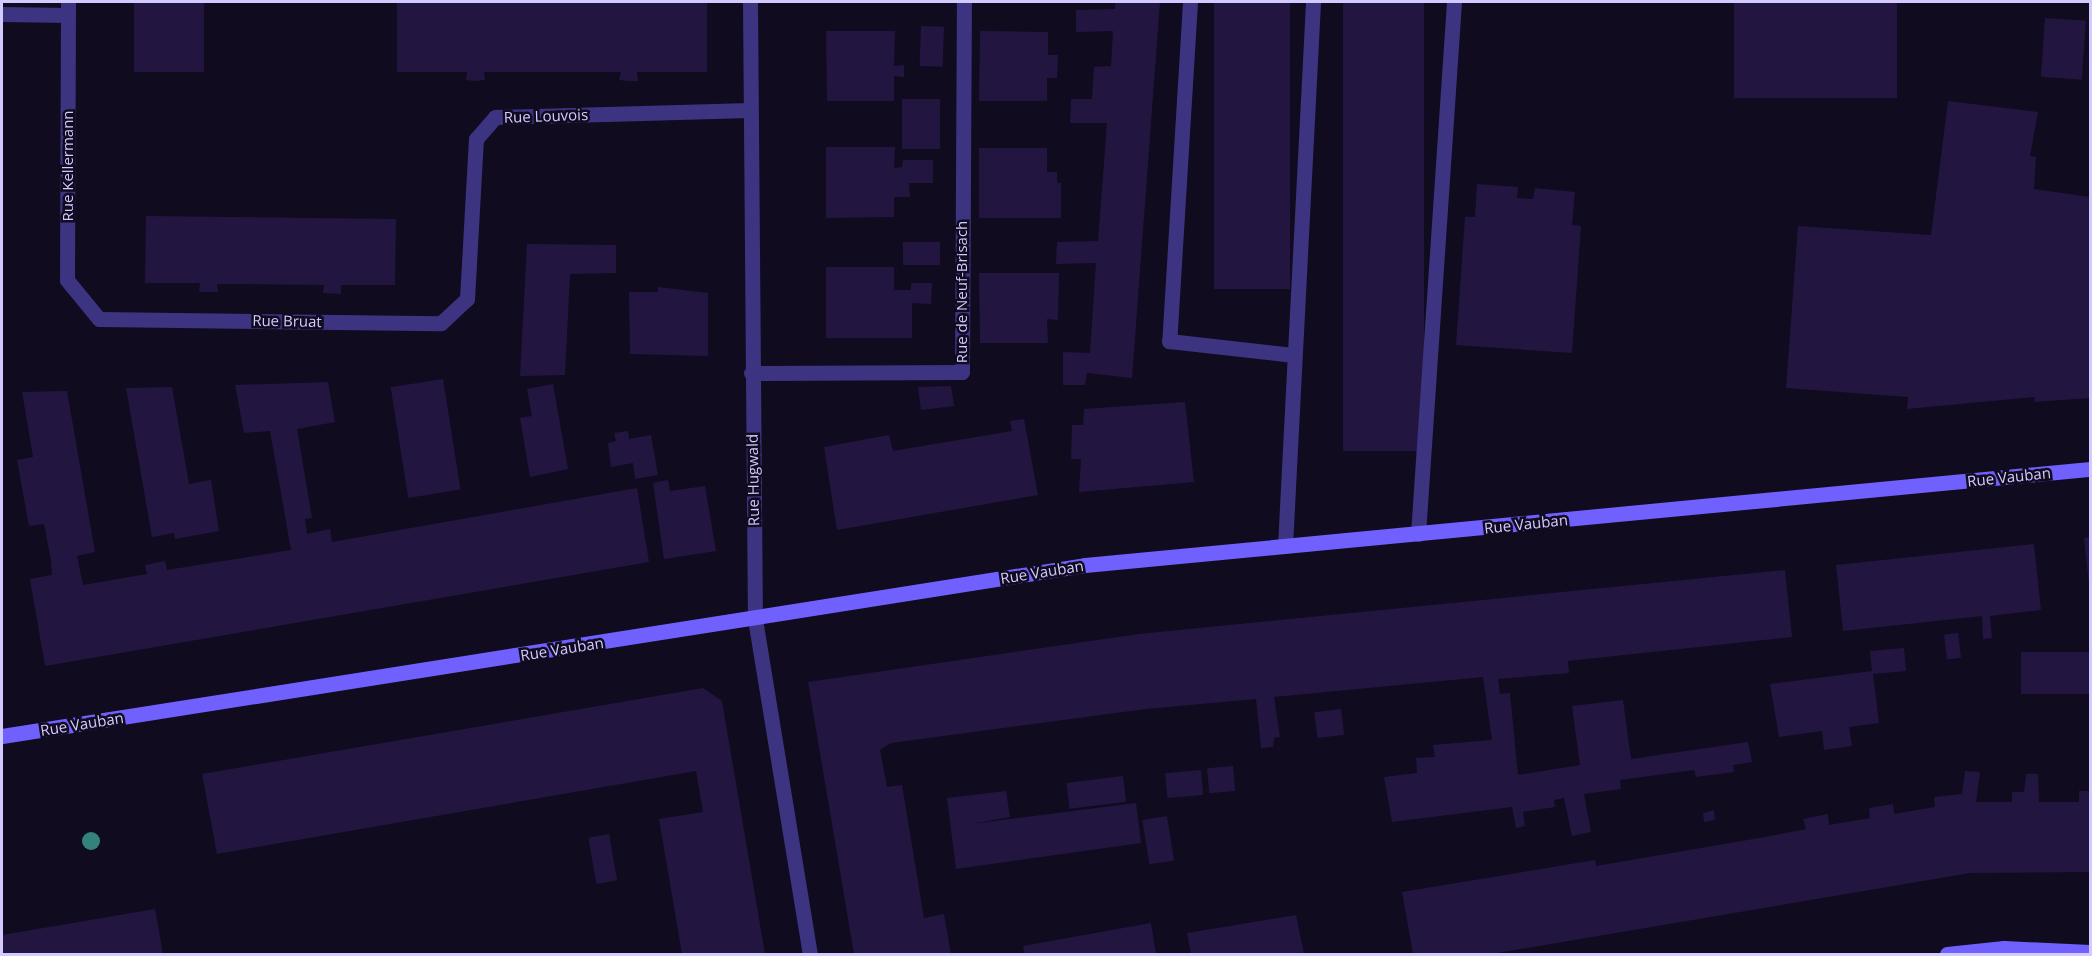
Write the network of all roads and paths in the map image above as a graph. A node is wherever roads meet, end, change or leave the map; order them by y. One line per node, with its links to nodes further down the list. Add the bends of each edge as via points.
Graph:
1 (750, 2): 8 (street, Rue Hugwald)
2 (964, 2): 12 (street, Rue de Neuf-Brisach, via 962,372)
3 (1190, 2): 11 (street, via 1169,341)
4 (1313, 2): 11 (street)
5 (1454, 2): 14 (street)
6 (68, 8): 7 (street); 10 (street, Rue Kellermann, via 68,280)
7 (2, 14)
8 (750, 110): 9 (street, Rue Louvois, via 495,117 476,139); 12 (street, Rue Hugwald)
9 (467, 299): 10 (street, Rue Bruat, via 441,323)
10 (99, 319)
11 (1293, 355): 15 (street)
12 (751, 373): 16 (street, Rue Hugwald)
13 (2091, 469): 14 (main road, Rue Vauban)
14 (1418, 534): 15 (main road, Rue Vauban)
15 (1285, 546): 16 (main road, Rue Vauban, via 1085,565)
16 (754, 619): 17 (main road, Rue Vauban); 19 (street, Rue Hugwald)
17 (2, 736)
18 (2091, 952): 20 (main road, via 2004,948)
19 (810, 954)
20 (1947, 954)

